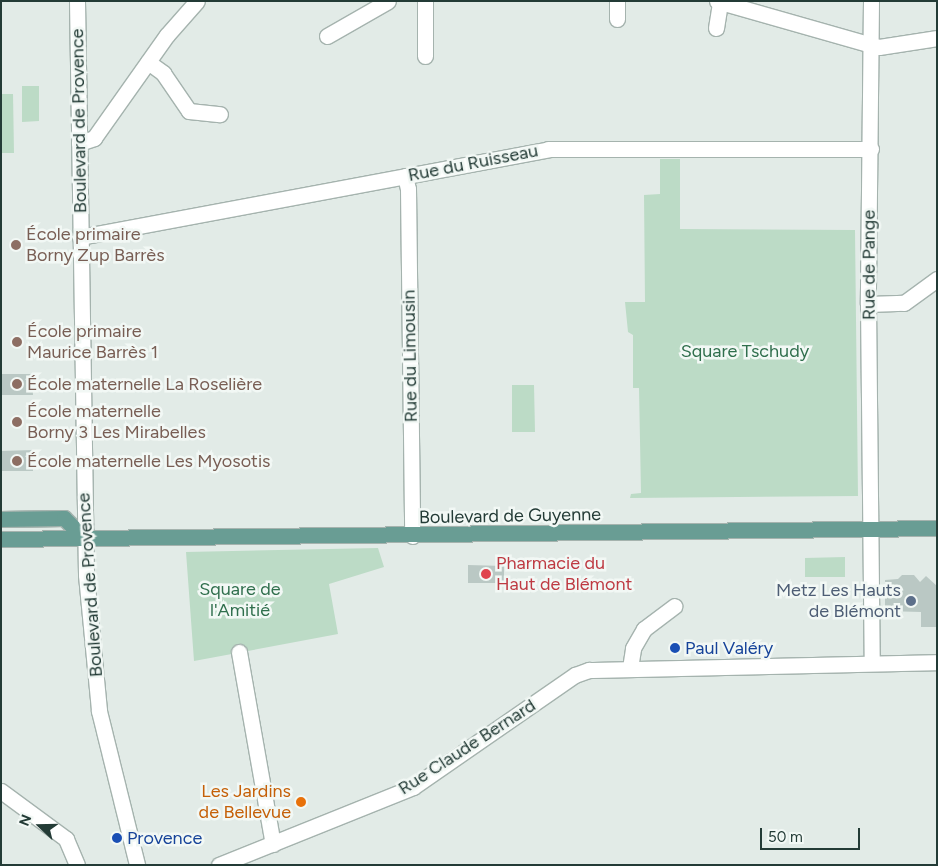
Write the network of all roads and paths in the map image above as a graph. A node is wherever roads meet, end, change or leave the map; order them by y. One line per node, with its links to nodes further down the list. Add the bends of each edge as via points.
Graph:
1 (77, 1): 17 (street, Boulevard de Provence)
2 (197, 1): 15 (street)
3 (388, 1): 11 (street)
4 (425, 1): 14 (street)
5 (617, 1): 9 (street)
6 (871, 1): 13 (street, Rue de Pange)
7 (718, 2): 8 (street); 10 (street)
8 (765, 7): 13 (street)
9 (617, 19)
10 (716, 28)
11 (327, 36)
12 (937, 38): 13 (street)
13 (872, 45): 18 (street, Rue de Pange)
14 (425, 56)
15 (148, 62): 16 (street, via 163,73 189,111); 17 (street, via 94,138)
16 (220, 114)
17 (80, 143): 20 (street, Boulevard de Provence)
18 (871, 148): 19 (street, Rue du Ruisseau, via 548,149); 22 (street, Rue de Pange)
19 (405, 176): 20 (street, Rue du Ruisseau); 26 (street, Rue du Limousin, via 408,189)
20 (80, 237): 27 (street, Boulevard de Provence)
21 (937, 279): 22 (street, via 904,303)
22 (868, 304): 25 (street, Rue de Pange)
23 (1, 519): 27 (main road, via 64,518)
24 (937, 528): 25 (main road, Boulevard de Guyenne)
25 (871, 529): 26 (main road, Boulevard de Guyenne); 32 (street)
26 (412, 536): 27 (main road, Boulevard de Guyenne)
27 (84, 538): 28 (main road, Boulevard de Guyenne); 37 (street, Boulevard de Provence, via 99,711)
28 (1, 539)
29 (674, 606): 33 (street, via 644,629 633,648)
30 (239, 652): 35 (street)
31 (937, 662): 32 (street, Rue Claude Bernard)
32 (872, 663): 33 (street, Rue Claude Bernard)
33 (630, 668): 35 (street, Rue Claude Bernard, via 582,672 413,787)
34 (1, 791): 36 (street, via 66,839)
35 (273, 844): 38 (street, Rue Claude Bernard)
36 (77, 865)
37 (137, 865)
38 (218, 865)

